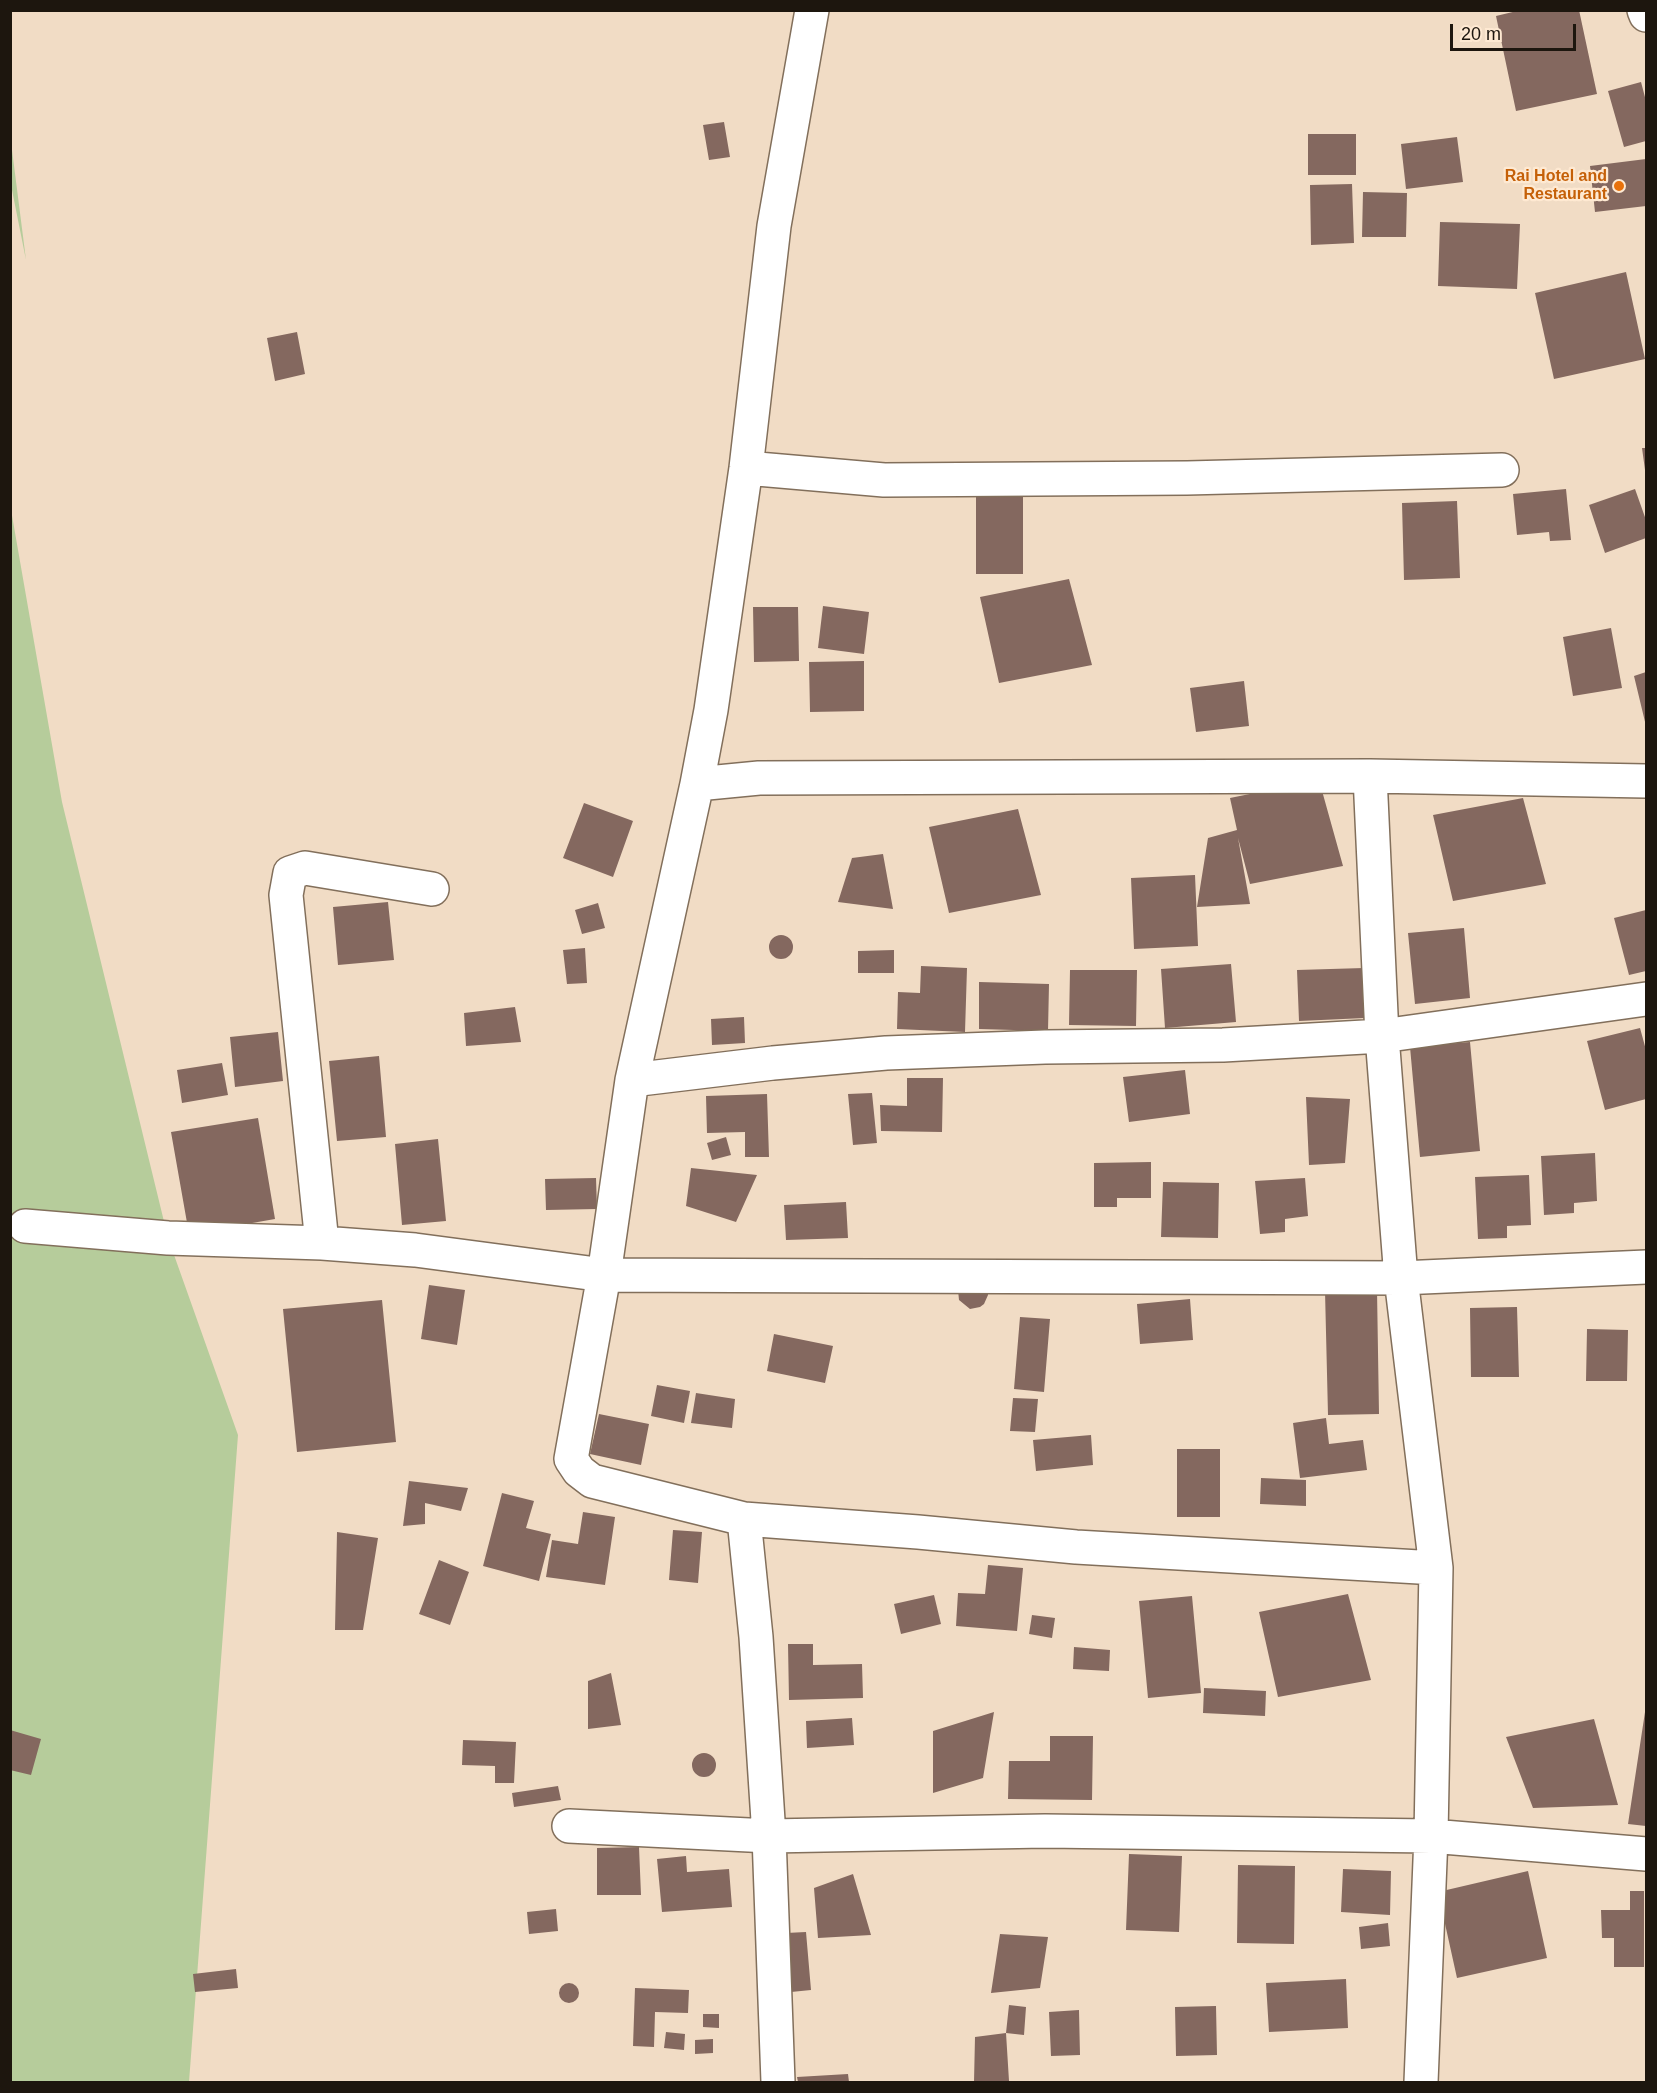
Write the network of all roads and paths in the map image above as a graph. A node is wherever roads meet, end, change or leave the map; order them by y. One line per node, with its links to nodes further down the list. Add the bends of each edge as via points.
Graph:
1 (812, 10): 4 (street, via 774,226)
2 (1644, 10): 3 (street)
3 (1647, 15)
4 (746, 468): 5 (street, via 884,480); 8 (street)
5 (1502, 471)
6 (1370, 776): 7 (street); 8 (street, via 759,778); 11 (street)
7 (1647, 781)
8 (697, 784): 12 (street)
9 (432, 889): 14 (street, via 305,868 290,873 286,895)
10 (1647, 999): 11 (street)
11 (1382, 1036): 12 (street, via 1223,1045 886,1053); 17 (street)
12 (632, 1080): 16 (street)
13 (25, 1226): 14 (street, via 168,1238)
14 (322, 1243): 16 (street, via 416,1250)
15 (1647, 1267): 17 (street)
16 (604, 1275): 17 (street); 18 (street, via 572,1459 592,1481)
17 (1401, 1278): 19 (street)
18 (744, 1519): 19 (street, via 1076,1547); 21 (street)
19 (1436, 1568): 22 (street)
20 (569, 1826): 21 (street)
21 (769, 1836): 22 (street, via 1045,1831); 24 (street)
22 (1431, 1836): 23 (street); 25 (street)
23 (1647, 1854)
24 (778, 2082)
25 (1421, 2082)

